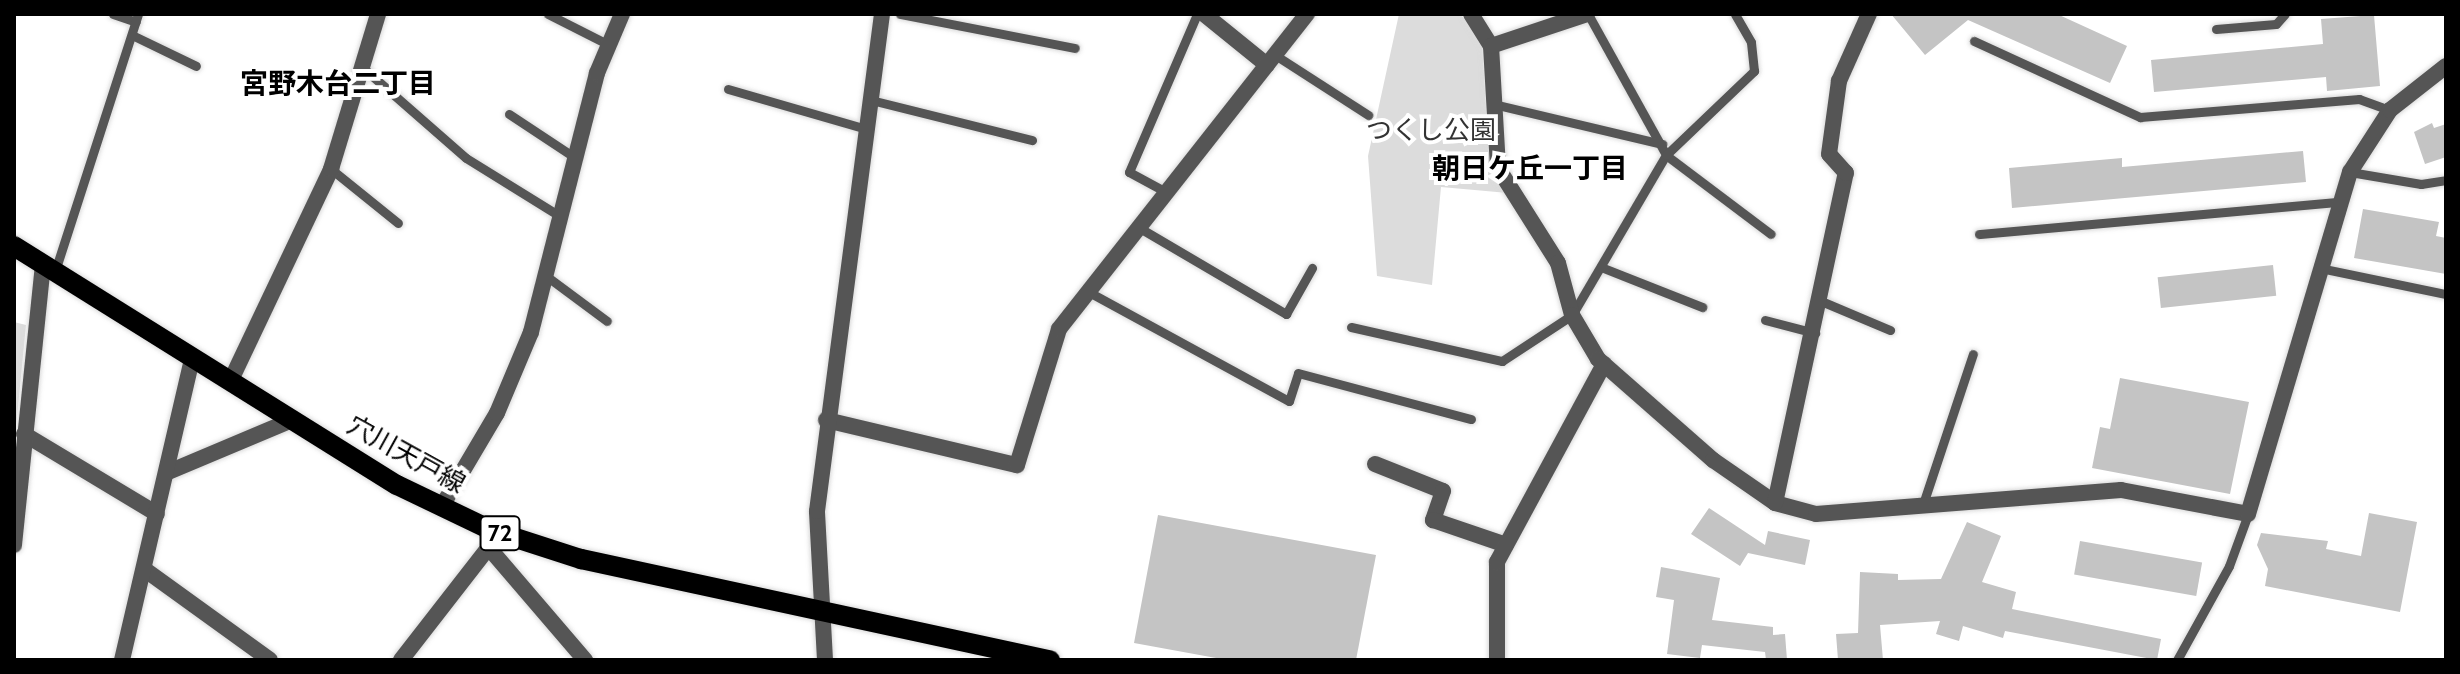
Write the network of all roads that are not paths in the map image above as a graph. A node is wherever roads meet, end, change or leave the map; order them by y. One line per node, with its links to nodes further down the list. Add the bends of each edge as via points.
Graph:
1 (113, 14): 15 (lane)
2 (378, 14): 23 (street)
3 (548, 14): 19 (lane)
4 (622, 14): 19 (street)
5 (882, 14): 27 (street)
6 (900, 14): 21 (lane)
7 (1197, 14): 40 (lane, via 1129,172)
8 (1204, 14): 22 (street)
9 (1307, 14): 22 (street)
10 (1471, 14): 20 (street)
11 (1587, 14): 20 (street); 34 (lane)
12 (1735, 14): 35 (lane, via 1751,42 1754,71)
13 (1869, 14): 55 (street, via 1839,81 1829,154 1846,173)
14 (2285, 14): 16 (lane, via 2276,24)
15 (137, 18): 17 (lane)
16 (2216, 29)
17 (132, 35): 24 (lane); 48 (lane)
18 (1974, 41): 29 (lane, via 2140,117 2359,99)
19 (609, 45): 36 (street)
20 (1491, 46): 28 (street)
21 (1075, 48)
22 (1271, 60): 31 (lane); 40 (street)
23 (359, 65): 37 (street); 42 (lane, via 466,158)
24 (196, 66)
25 (2446, 66): 29 (street)
26 (728, 89): 32 (lane)
27 (871, 100): 32 (street); 33 (lane)
28 (1493, 104): 34 (lane); 57 (street, via 1498,168 1558,263)
29 (2390, 110): 38 (street)
30 (509, 114): 36 (lane)
31 (1368, 115)
32 (867, 129): 69 (street)
33 (1032, 140)
34 (1662, 144): 35 (lane)
35 (1666, 155): 45 (lane); 49 (lane)
36 (574, 157): 42 (street)
37 (331, 169): 43 (lane); 66 (street)
38 (2350, 172): 39 (lane, via 2421,184); 41 (street)
39 (2446, 180)
40 (1166, 192): 44 (street)
41 (2341, 202): 46 (lane); 51 (street)
42 (558, 215): 52 (street)
43 (398, 223)
44 (1138, 227): 50 (lane, via 1286,314); 53 (street)
45 (1771, 234)
46 (1979, 234)
47 (14, 246): 48 (main road, 穴川天戸線 / 72)
48 (49, 267): 64 (main road, 穴川天戸線 / 72); 70 (street)
49 (1601, 267): 56 (lane); 57 (lane)
50 (1312, 268)
51 (2320, 268): 54 (lane); 77 (street)
52 (549, 278): 59 (lane); 75 (street, via 497,413)
53 (1087, 291): 67 (lane, via 1289,401 1298,373); 69 (street, via 1059,329 1017,465)
54 (2446, 294)
55 (1821, 301): 61 (lane); 62 (street)
56 (1702, 307)
57 (1572, 315): 60 (lane, via 1502,361); 65 (street)
58 (1765, 320): 62 (lane)
59 (607, 321)
60 (1351, 327)
61 (1890, 330)
62 (1815, 333): 73 (street)
63 (1973, 354): 74 (lane)
64 (192, 360): 66 (main road, 穴川天戸線 / 72); 72 (street)
65 (1604, 364): 73 (street, via 1713,460); 80 (street)
66 (230, 382): 68 (main road, 穴川天戸線 / 72)
67 (1471, 419)
68 (292, 420): 72 (street); 75 (main road, 穴川天戸線 / 72)
69 (826, 420): 82 (street, via 817,511)
70 (24, 434): 76 (street); 79 (street)
71 (1375, 464): 80 (street, via 1443,491 1433,520)
72 (166, 473): 76 (street)
73 (1775, 503): 74 (street, via 1816,514)
74 (1923, 504): 77 (street, via 2121,490)
75 (442, 506): 78 (main road, 穴川天戸線 / 72)
76 (157, 514): 81 (street)
77 (2248, 514): 91 (lane, via 2229,566)
78 (495, 540): 82 (main road, 穴川天戸線 / 72); 86 (street); 87 (street)
79 (14, 545)
80 (1506, 545): 90 (street, via 1497,562)
81 (144, 569): 84 (street); 85 (street)
82 (823, 612): 83 (main road, 穴川天戸線 / 72); 88 (street)
83 (1021, 657): 89 (main road, 穴川天戸線 / 72)
84 (122, 660)
85 (270, 660)
86 (401, 660)
87 (585, 660)
88 (825, 660)
89 (1050, 660)
90 (1497, 660)
91 (2177, 660)

